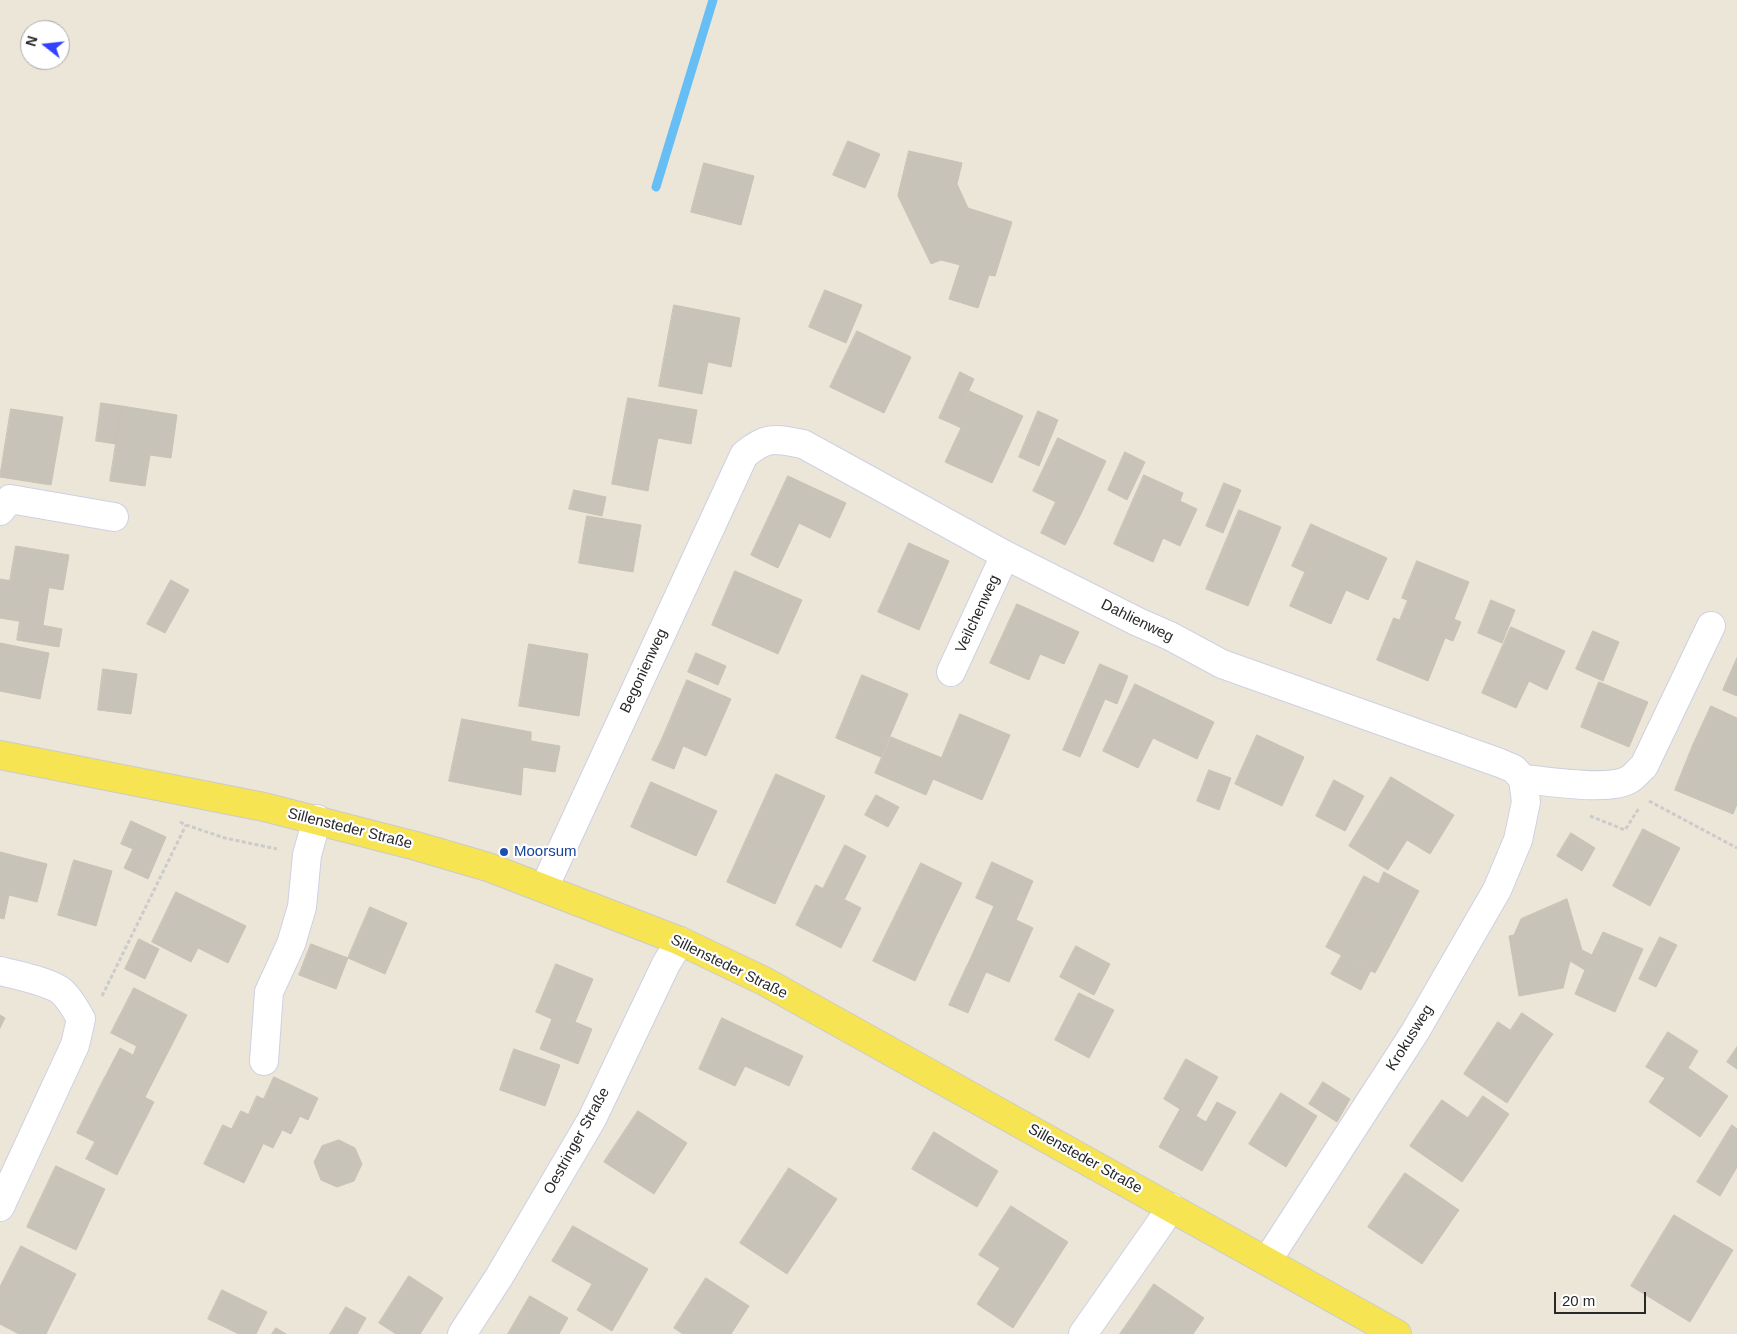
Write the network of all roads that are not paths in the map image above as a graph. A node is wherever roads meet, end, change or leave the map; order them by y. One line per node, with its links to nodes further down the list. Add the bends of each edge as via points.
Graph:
1 (744, 455): 4 (street, Dahlienweg, via 758,443 775,440 803,444); 10 (street, Begonienweg)
2 (0, 511): 3 (street, via 10,499)
3 (114, 517)
4 (1005, 555): 6 (street, Veilchenweg); 8 (street, Dahlienweg, via 1222,664 1500,762 1514,770)
5 (1711, 626): 8 (street, via 1644,766 1630,779 1614,785)
6 (951, 672)
7 (0, 755): 9 (main road, Sillensteder Straße)
8 (1524, 791): 16 (street, Krokusweg, via 1518,840 1497,890 1415,1032)
9 (316, 820): 10 (main road, Sillensteder Straße, via 488,867); 13 (street, via 307,855 302,907 291,944 269,992)
10 (544, 888): 11 (main road, Sillensteder Straße)
11 (680, 942): 15 (main road, Sillensteder Straße, via 764,981); 17 (street, Oestringer Straße, via 666,964 592,1119)
12 (0, 971): 14 (street, via 60,990 81,1019 75,1045)
13 (264, 1061)
14 (0, 1207)
15 (1171, 1207): 16 (main road, Sillensteder Straße); 18 (street)
16 (1267, 1262): 19 (main road, Sillensteder Straße)
17 (462, 1334)
18 (1083, 1334)
19 (1398, 1334)

